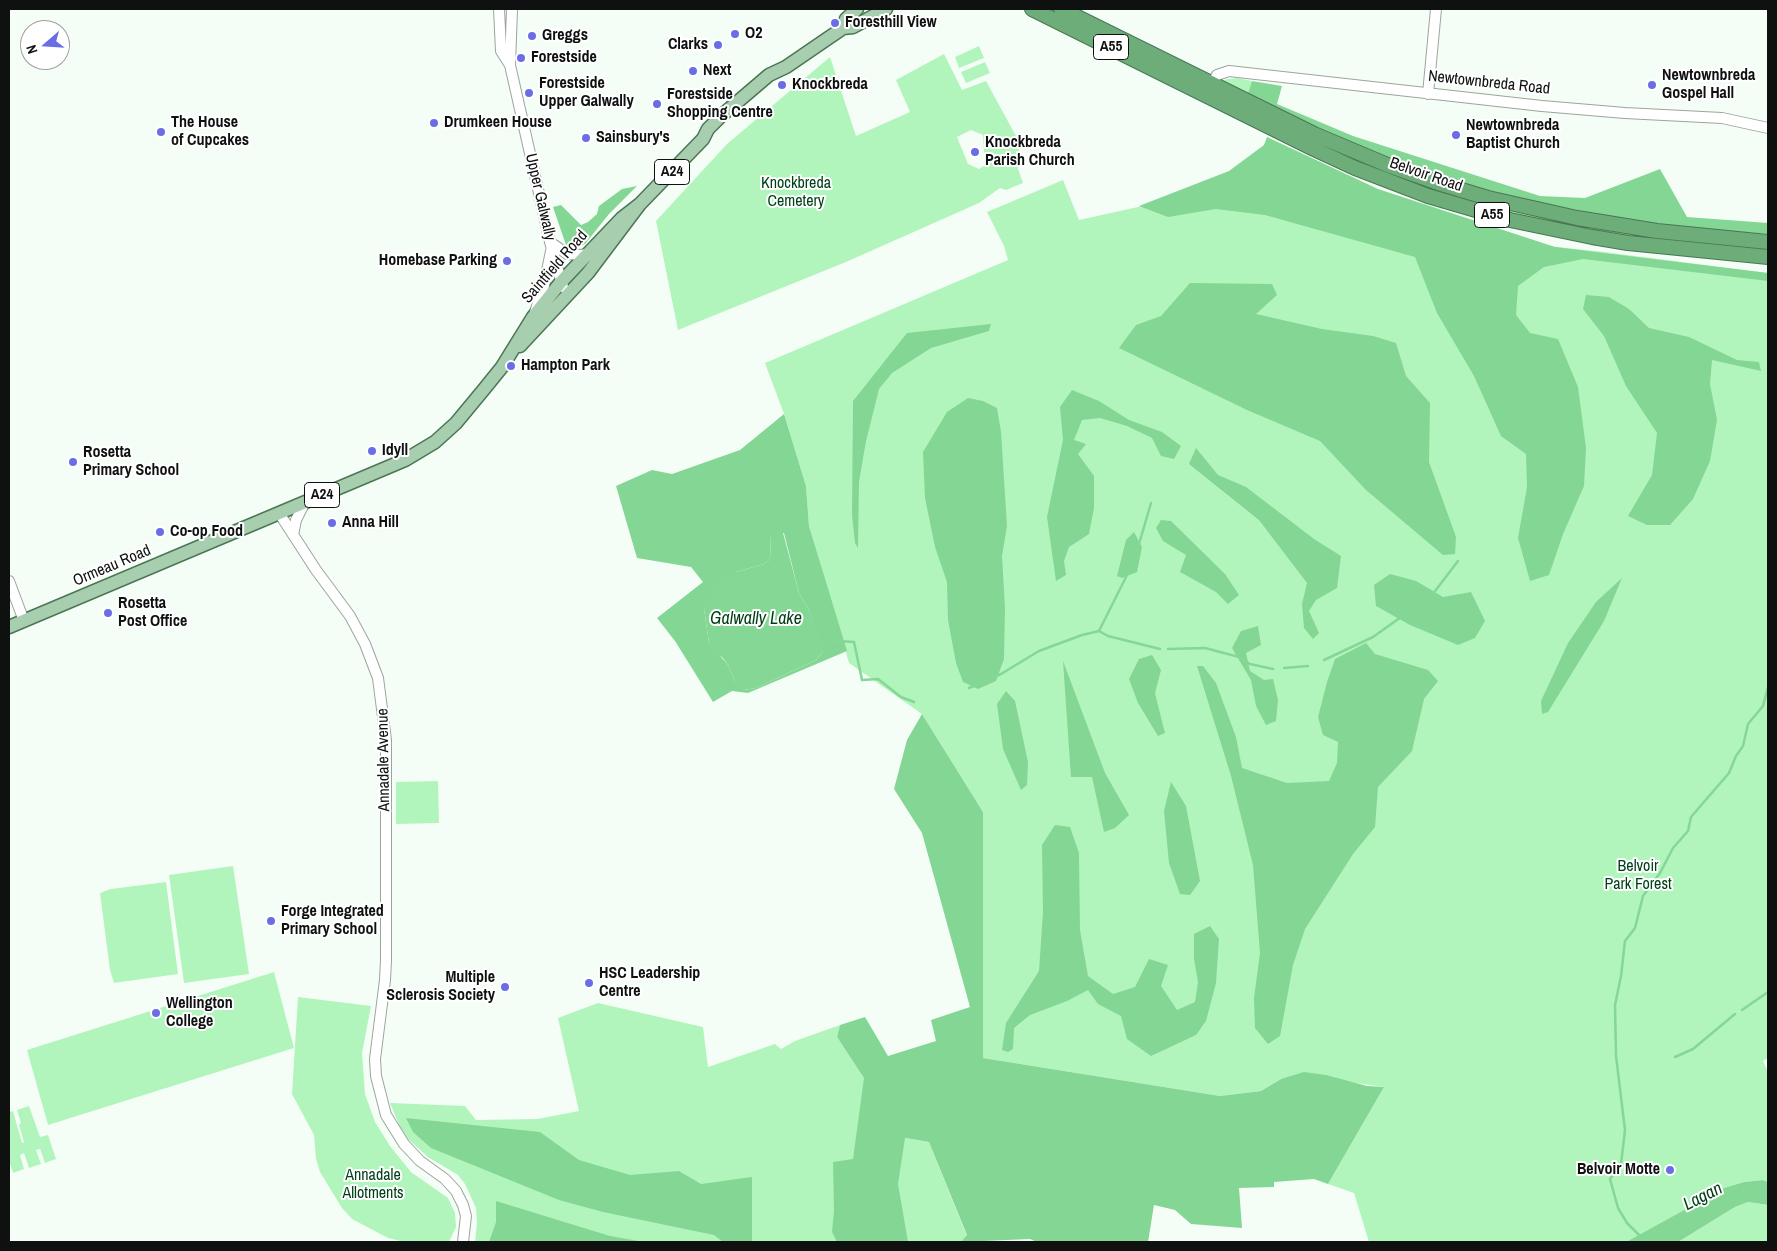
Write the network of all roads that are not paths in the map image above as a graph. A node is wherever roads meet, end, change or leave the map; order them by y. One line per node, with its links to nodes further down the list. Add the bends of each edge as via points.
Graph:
1 (499, 9): 9 (street, Upper Galwally, via 502,51)
2 (512, 9): 9 (street, Upper Galwally)
3 (857, 9): 8 (main road, Saintfield Road / A24, via 846,19)
4 (886, 9): 8 (main road, Saintfield Road / A24, via 853,27)
5 (1032, 9): 10 (highway, A55)
6 (1060, 9): 10 (highway, A55)
7 (1436, 9): 11 (street)
8 (843, 28): 13 (main road, Saintfield Road / A24, via 769,75 721,116 708,129 703,140)
9 (510, 65): 16 (street, Upper Galwally)
10 (1209, 90): 11 (street, Newtownbreda Road, via 1221,72 1229,71); 15 (highway, Belvoir Road / A55, via 1350,150 1488,198 1631,227); 18 (highway, Belvoir Road / A55, via 1355,168 1428,196 1492,215 1628,243)
11 (1428, 94): 12 (street, Newtownbreda Road, via 1625,113 1722,118)
12 (1768, 128)
13 (640, 204): 14 (main road, Saintfield Road / A24); 17 (main road, Saintfield Road / A24)
14 (613, 240): 19 (main road, via 573,279); 20 (main road, Saintfield Road / A24)
15 (1768, 242)
16 (551, 245): 17 (street, via 567,254); 19 (street, Upper Galwally); 21 (street, via 544,286)
17 (588, 253): 19 (main road, Saintfield Road / A24)
18 (1768, 258)
19 (561, 282): 20 (street, Upper Galwally); 21 (main road, Saintfield Road / A24)
20 (566, 298): 22 (main road, via 554,302); 23 (main road, Saintfield Road / A24)
21 (533, 317): 22 (main road, Saintfield Road / A24)
22 (520, 338): 23 (main road, Saintfield Road / A24)
23 (506, 361): 24 (main road, Saintfield Road / A24)
24 (446, 434): 25 (main road, Ormeau Road / A24, via 405,460)
25 (305, 502): 26 (main road, Ormeau Road / A24); 27 (street)
26 (279, 513): 27 (street, Annadale Avenue); 29 (main road, Ormeau Road / A24)
27 (293, 534): 31 (street, Annadale Avenue, via 350,616 372,659 382,695 386,740 385,980 375,1059 380,1095 386,1115 404,1144 456,1191 466,1216)
28 (9, 581): 29 (street)
29 (24, 621): 30 (main road, Ormeau Road / A24)
30 (9, 627)
31 (463, 1242)

